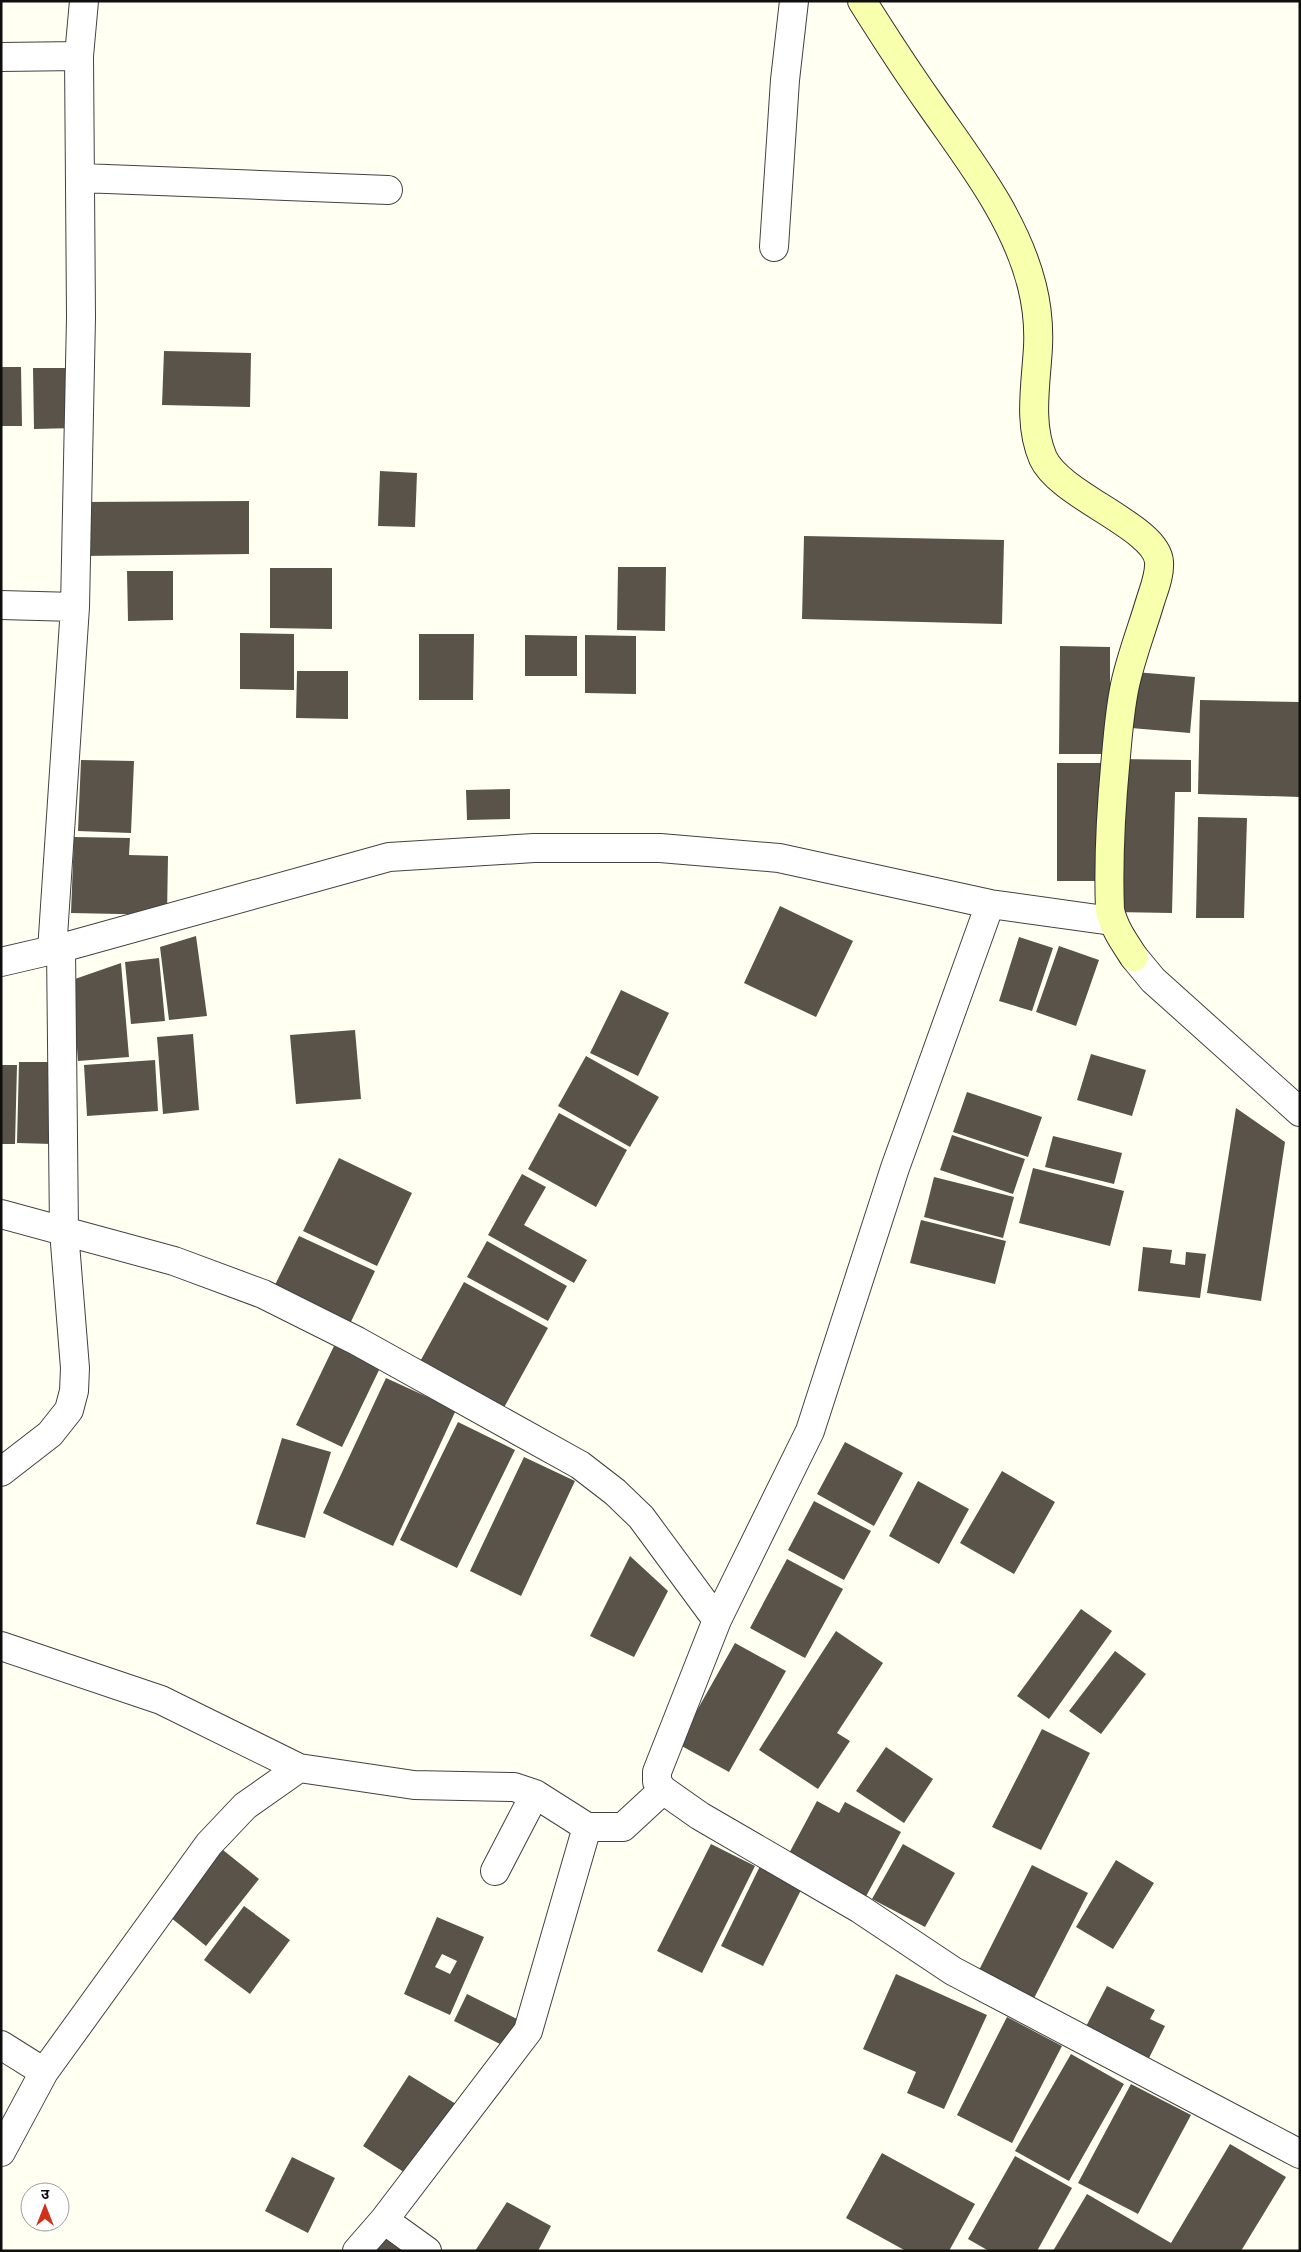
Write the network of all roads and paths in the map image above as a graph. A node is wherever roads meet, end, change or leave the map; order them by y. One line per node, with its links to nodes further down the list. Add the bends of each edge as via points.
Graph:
1 (84, 1): 4 (street)
2 (794, 1): 8 (street, via 785,80)
3 (862, 1): 12 (street, via 980,173 1024,261 1038,313 1035,425 1044,460 1065,483 1131,527 1152,546 1159,560 1156,584 1122,696 1111,808)
4 (79, 56): 5 (street); 6 (street)
5 (1, 58)
6 (81, 178): 7 (street); 10 (street)
7 (388, 190)
8 (774, 247)
9 (1, 606): 10 (street)
10 (75, 607): 13 (street)
11 (990, 904): 12 (street); 13 (street, via 779,858 660,848 534,848 389,857); 19 (street, via 895,1168 810,1432)
12 (1112, 921): 15 (street, via 1123,942 1152,980)
13 (57, 950): 14 (street); 17 (street)
14 (1, 962)
15 (1300, 1112)
16 (1, 1214): 17 (street)
17 (64, 1231): 18 (street, via 74,1392 69,1410 50,1434); 19 (street, via 174,1261 263,1294 580,1465 641,1517)
18 (1, 1472)
19 (717, 1620): 22 (street, via 657,1772 657,1782)
20 (1, 1646): 21 (street, via 161,1700)
21 (299, 1768): 23 (street, via 414,1785 514,1787); 27 (street, via 245,1806 209,1844)
22 (663, 1790): 24 (street, via 624,1827); 29 (street, via 700,1816 860,1909 953,1971)
23 (535, 1794): 24 (street); 25 (street)
24 (587, 1827): 30 (street, via 528,2031)
25 (495, 1872)
26 (1, 2045): 27 (street)
27 (44, 2072): 28 (street)
28 (1, 2152)
29 (1300, 2154)
30 (384, 2220): 31 (street); 32 (street)
31 (357, 2251)
32 (427, 2251)

